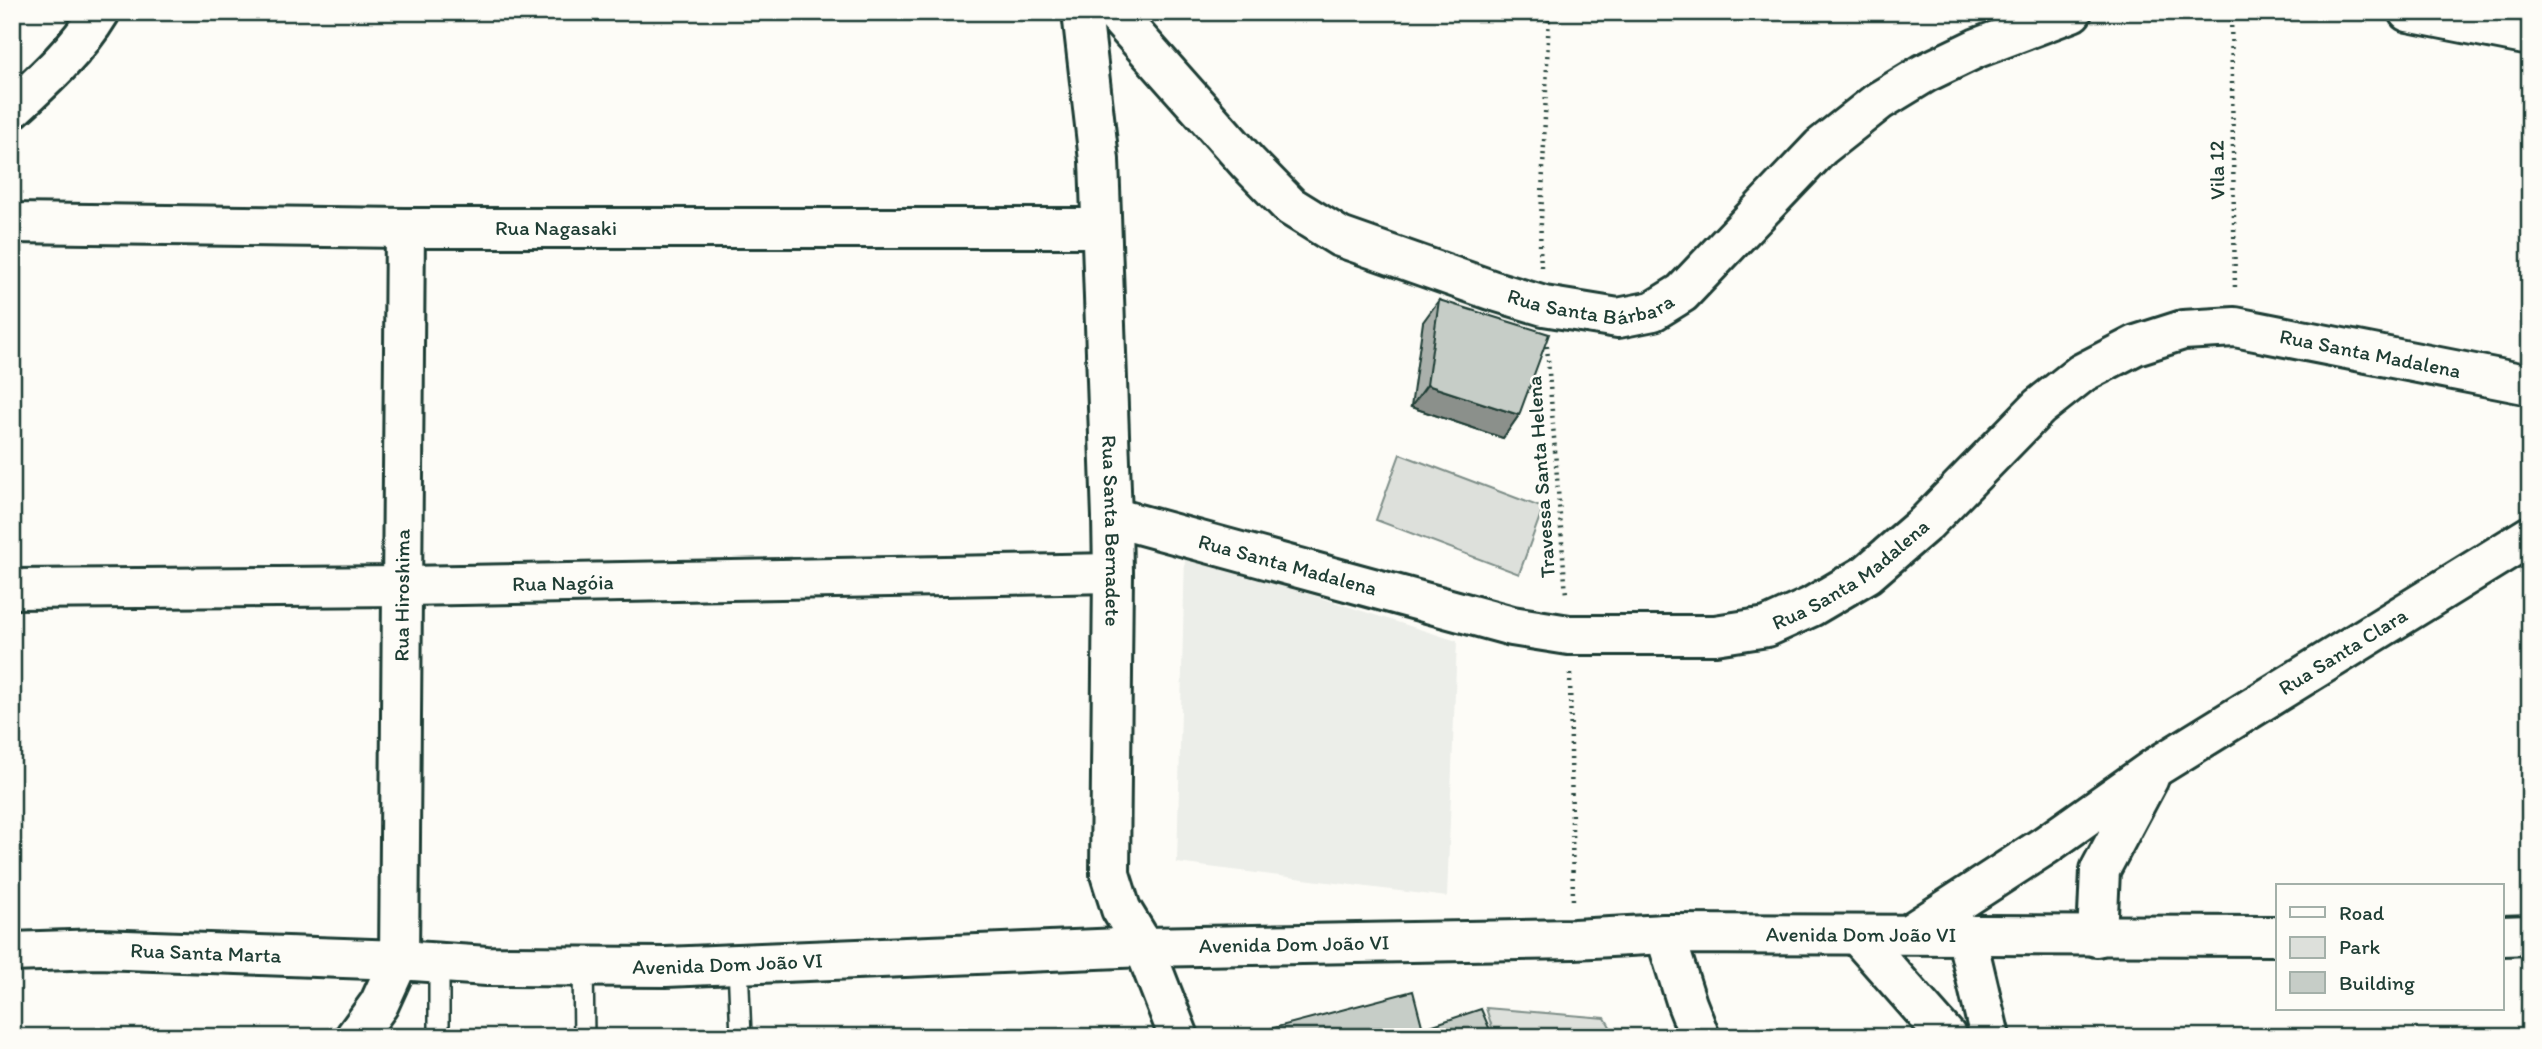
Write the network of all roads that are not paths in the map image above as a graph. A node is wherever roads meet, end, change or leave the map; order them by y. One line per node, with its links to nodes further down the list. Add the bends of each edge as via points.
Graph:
1 (100, 12): 7 (street, via 86,35)
2 (1082, 12): 10 (street, Rua Santa Bernadete, via 1099,159)
3 (1114, 12): 4 (street, Rua Santa Bárbara, via 1290,206 1340,237 1544,306 1618,318 1653,311 1682,293 1821,147 1879,101 1977,48)
4 (2072, 12)
5 (2408, 12): 6 (street)
6 (2530, 36)
7 (12, 109)
8 (12, 223): 9 (street, Rua Nagasaki)
9 (405, 228): 10 (street, Rua Nagasaki); 15 (street, Rua Hiroshima)
10 (1101, 228): 12 (street, Rua Santa Bernadete)
11 (2530, 385): 12 (street, Rua Santa Madalena, via 2235,327 2183,330 2136,345 2082,373 2039,407 1926,523 1867,574 1767,627 1715,635 1569,635 1512,626)
12 (1112, 517): 14 (street, Rua Santa Bernadete)
13 (2530, 536): 17 (street, Rua Santa Clara)
14 (1113, 573): 15 (street, Rua Nagóia); 28 (street, Rua Santa Bernadete, via 1110,874 1121,909)
15 (404, 586): 16 (street, Rua Nagóia); 30 (street, Rua Hiroshima)
16 (12, 589)
17 (2156, 767): 18 (street, Rua Santa Clara); 19 (street, Rua Santa Clara)
18 (2030, 856): 19 (street, via 2051,855); 21 (street, Rua Santa Clara)
19 (2100, 870): 27 (street, Rua Santa Clara)
20 (1665, 934): 24 (street, Avenida Dom João VI); 28 (street, Avenida Dom João VI); 39 (street)
21 (1909, 934): 22 (street, Avenida Dom João VI); 24 (street, Avenida Dom João VI)
22 (1966, 935): 27 (street, Avenida Dom João VI); 41 (street)
23 (2530, 935): 26 (street)
24 (1858, 936): 40 (street)
25 (2276, 936): 27 (street, Avenida Dom João VI)
26 (2504, 936)
27 (2097, 937)
28 (1144, 947): 32 (street, Avenida Dom João VI); 38 (street, Rua Santa Bernadete)
29 (12, 952): 30 (street, Rua Santa Marta, via 99,949)
30 (399, 960): 31 (street, Avenida Dom João VI); 34 (street, via 379,1004)
31 (439, 961): 33 (street, Avenida Dom João VI); 35 (lane)
32 (738, 964): 33 (street, Avenida Dom João VI); 37 (lane)
33 (583, 966): 36 (lane)
34 (355, 1037)
35 (439, 1037)
36 (584, 1037)
37 (741, 1037)
38 (1179, 1037)
39 (1700, 1037)
40 (1947, 1037)
41 (1990, 1037)

